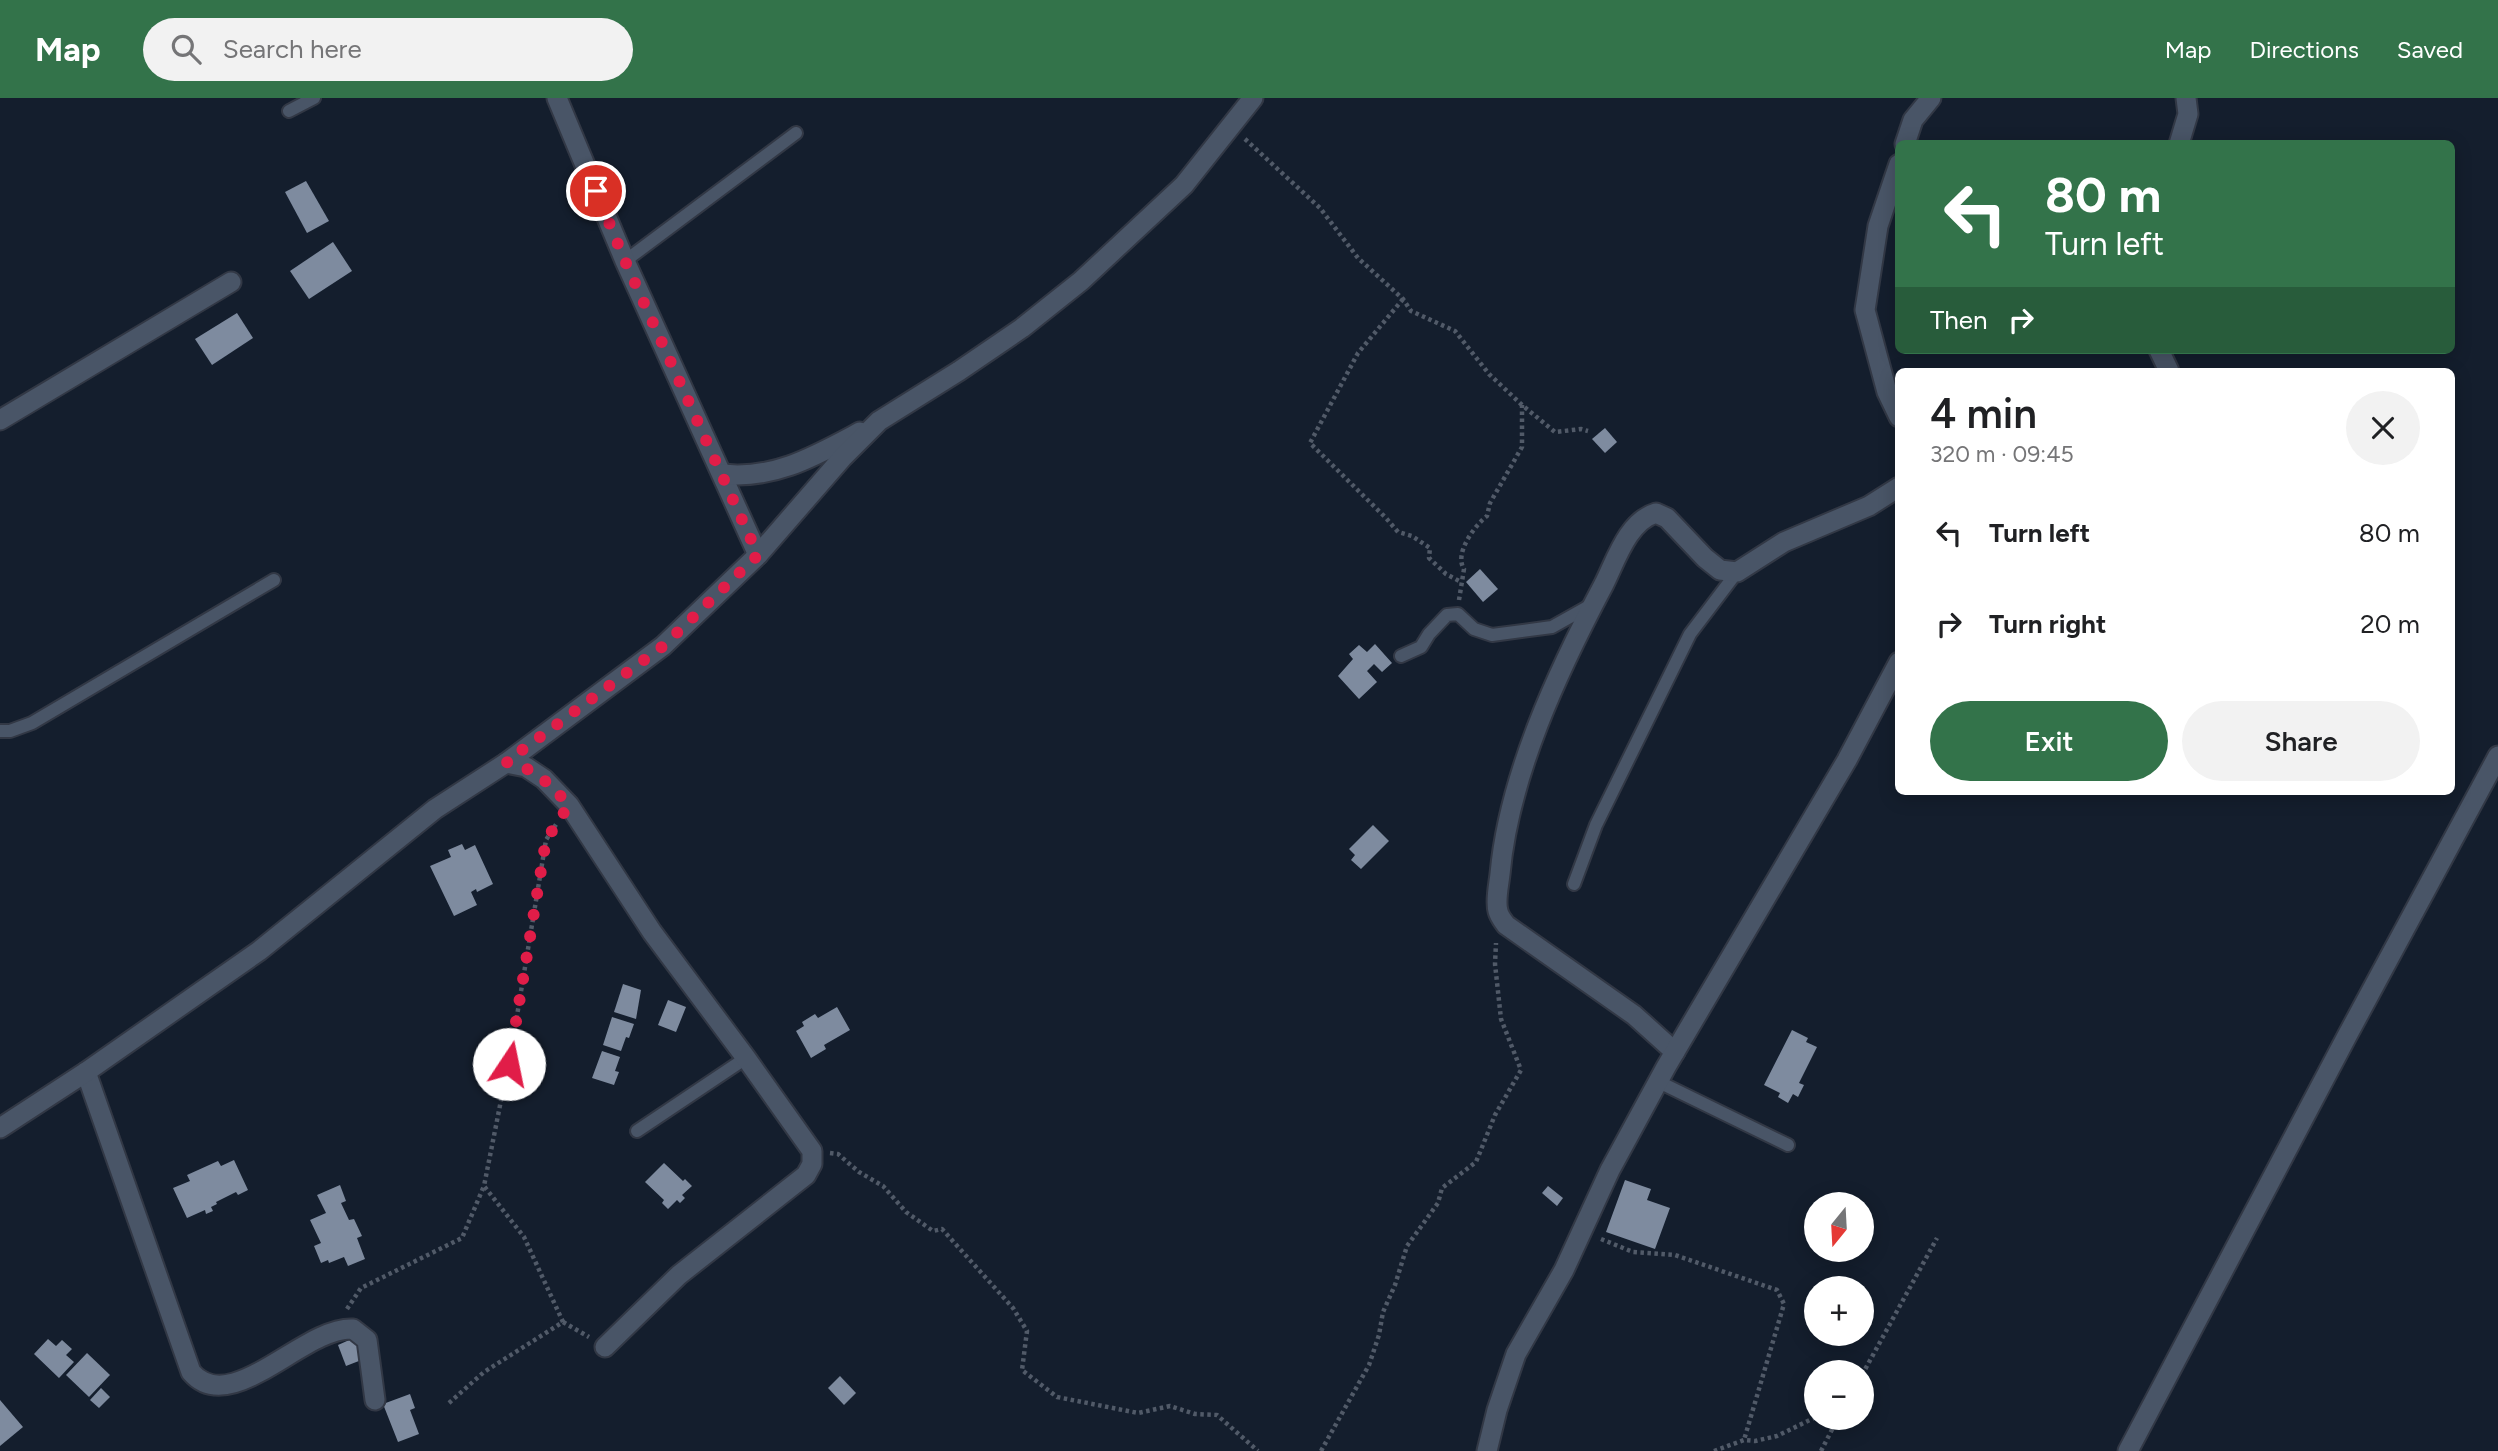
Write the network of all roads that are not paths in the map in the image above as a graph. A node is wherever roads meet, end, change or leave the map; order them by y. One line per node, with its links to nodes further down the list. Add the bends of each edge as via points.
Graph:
1 (314, 98): 6 (lane)
2 (557, 98): 11 (street)
3 (1253, 98): 15 (street, via 1185,185 1081,281 990,349)
4 (1931, 98): 8 (street, via 1913,120)
5 (2186, 98): 9 (street, via 2188,114)
6 (289, 111)
7 (796, 133): 11 (lane)
8 (1906, 140)
9 (2180, 140)
10 (1895, 176): 13 (street, via 1878,226 1865,310)
11 (625, 261): 16 (street)
12 (231, 282): 14 (street)
13 (1895, 409)
14 (0, 420)
15 (879, 421): 16 (street, via 768,474); 18 (street)
16 (722, 474): 18 (street)
17 (1895, 490): 19 (street, via 1869,506 1784,542)
18 (758, 555): 26 (street, via 663,646)
19 (1737, 572): 21 (street, via 1720,570 1667,518 1656,513 1644,516 1634,527); 27 (lane, via 1690,634 1596,825)
20 (274, 580): 24 (lane, via 32,723)
21 (1593, 604): 22 (lane, via 1552,626 1492,635 1474,629 1458,614 1447,615 1421,647); 28 (street, via 1544,707 1510,813 1497,910 1506,925 1634,1015)
22 (1401, 656)
23 (1895, 669): 28 (street, via 1809,827)
24 (0, 731)
25 (2498, 756): 38 (street)
26 (506, 762): 29 (street, via 526,767 544,779 569,805 652,932); 30 (street, via 435,809 259,951)
27 (1574, 884)
28 (1675, 1052): 31 (street)
29 (746, 1058): 33 (lane); 35 (street, via 812,1151 812,1164 806,1175 679,1275)
30 (86, 1072): 32 (street); 36 (street, via 197,1380 212,1387 230,1385 333,1331 353,1329 367,1340)
31 (1658, 1082): 34 (lane); 37 (street, via 1610,1170 1564,1270 1516,1354)
32 (0, 1128)
33 (636, 1131)
34 (1788, 1145)
35 (605, 1347)
36 (375, 1400)
37 (1487, 1451)
38 (2128, 1451)

